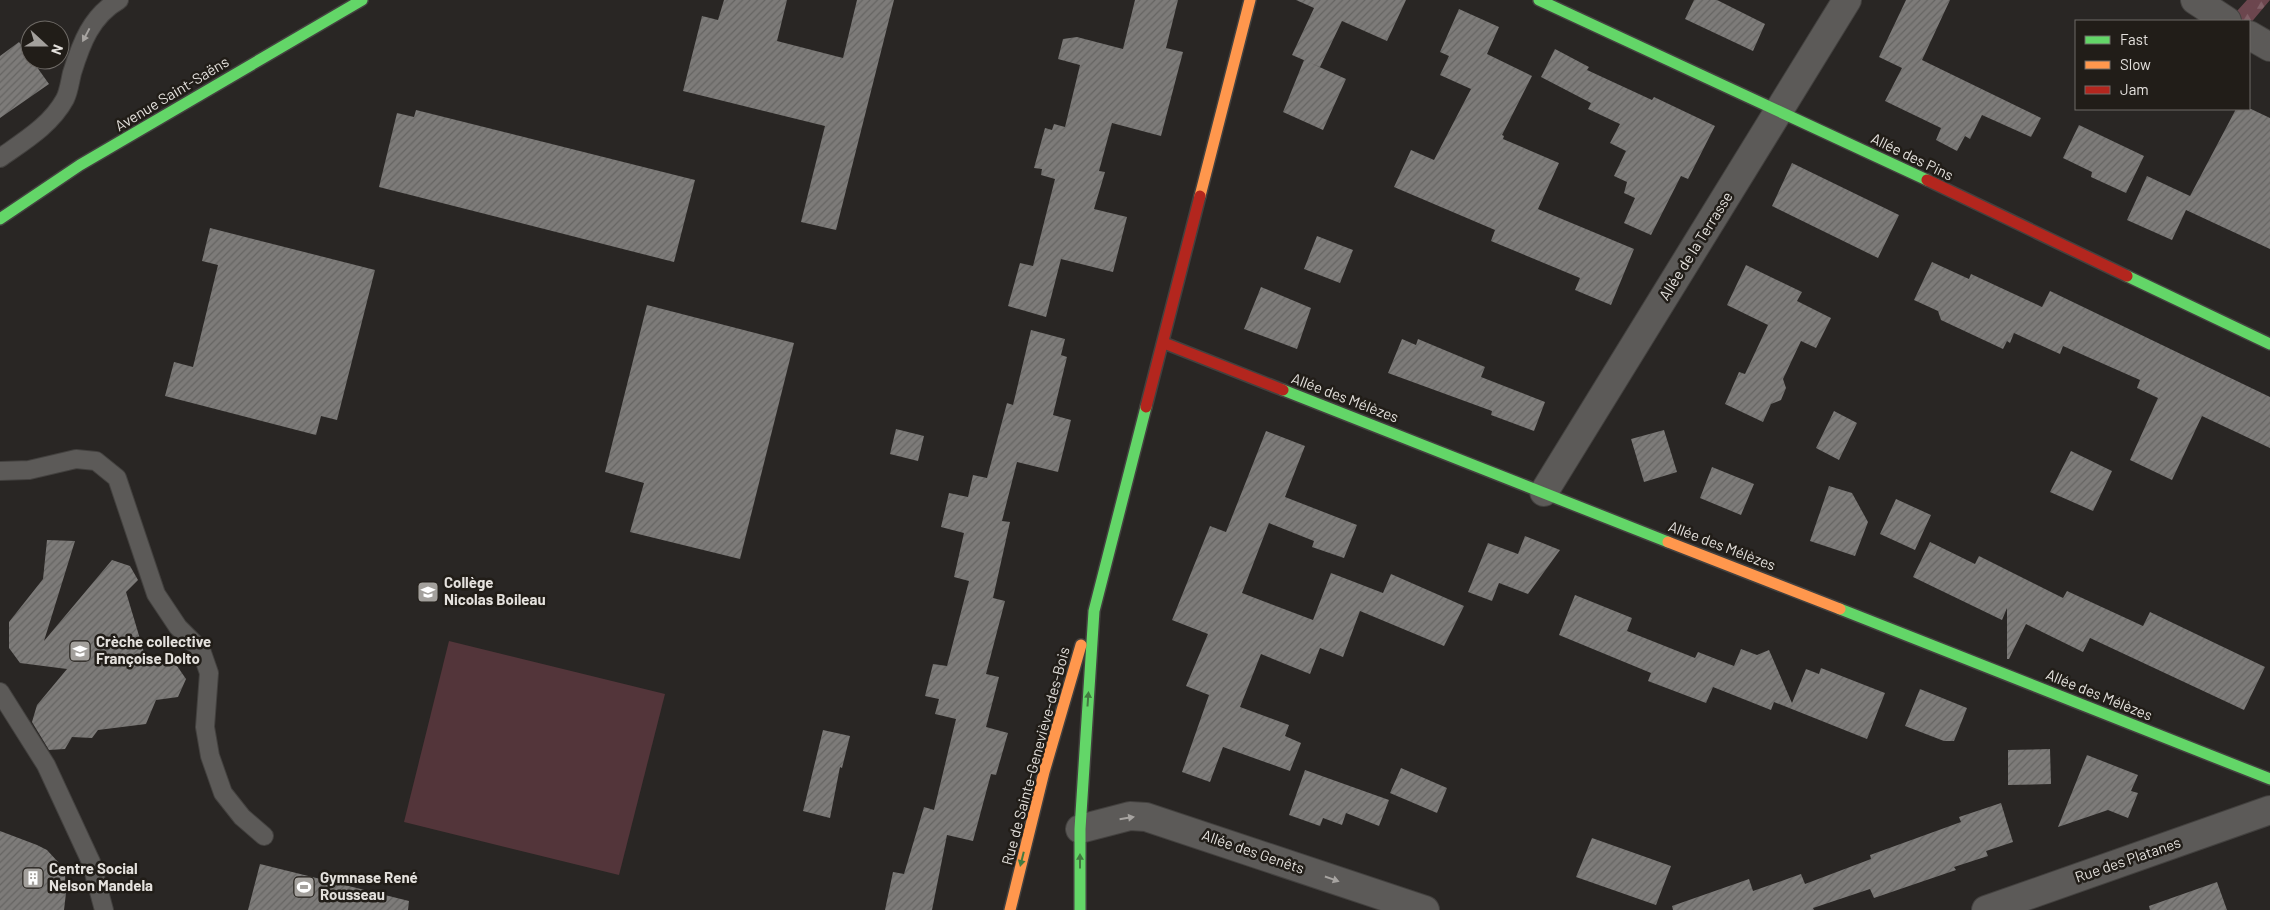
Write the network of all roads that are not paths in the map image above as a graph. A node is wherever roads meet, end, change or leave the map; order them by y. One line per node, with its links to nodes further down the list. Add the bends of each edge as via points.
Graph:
1 (119, 0): 11 (lane, one-way to 11, via 110,5 84,35 66,97 57,111)
2 (362, 0): 12 (street, Avenue Saint-Saëns, via 80,166)
3 (1250, 0): 13 (street)
4 (1539, 0): 10 (street, Allée des Pins)
5 (1847, 0): 10 (street, Allée de la Terrasse)
6 (2195, 0): 7 (street)
7 (2225, 20)
8 (2250, 36): 9 (street)
9 (2270, 47)
10 (1779, 110): 14 (street, Allée des Pins); 16 (street, Allée de la Terrasse)
11 (0, 158)
12 (0, 219)
13 (1164, 343): 16 (street, Allée des Mélèzes); 17 (street)
14 (2270, 344)
15 (0, 470): 22 (lane, via 29,470 76,459 96,461 117,478 156,594 178,627 201,650 209,673 205,727 210,756 223,793 242,817)
16 (1544, 492): 19 (street, Allée des Mélèzes)
17 (1094, 611): 21 (street, one-way to 17); 24 (street, Rue de Sainte-Geneviève-des-Bois, one-way to 24, via 1077,656)
18 (0, 692): 23 (lane, via 46,765 90,862)
19 (2270, 779)
20 (2270, 810): 27 (street, Rue des Platanes)
21 (1080, 829): 25 (street, one-way to 21); 26 (street, Allée des Genêts, one-way to 26, via 1130,816 1152,818)
22 (264, 836)
23 (104, 910)
24 (1010, 910)
25 (1080, 910)
26 (1425, 910)
27 (1986, 910)

